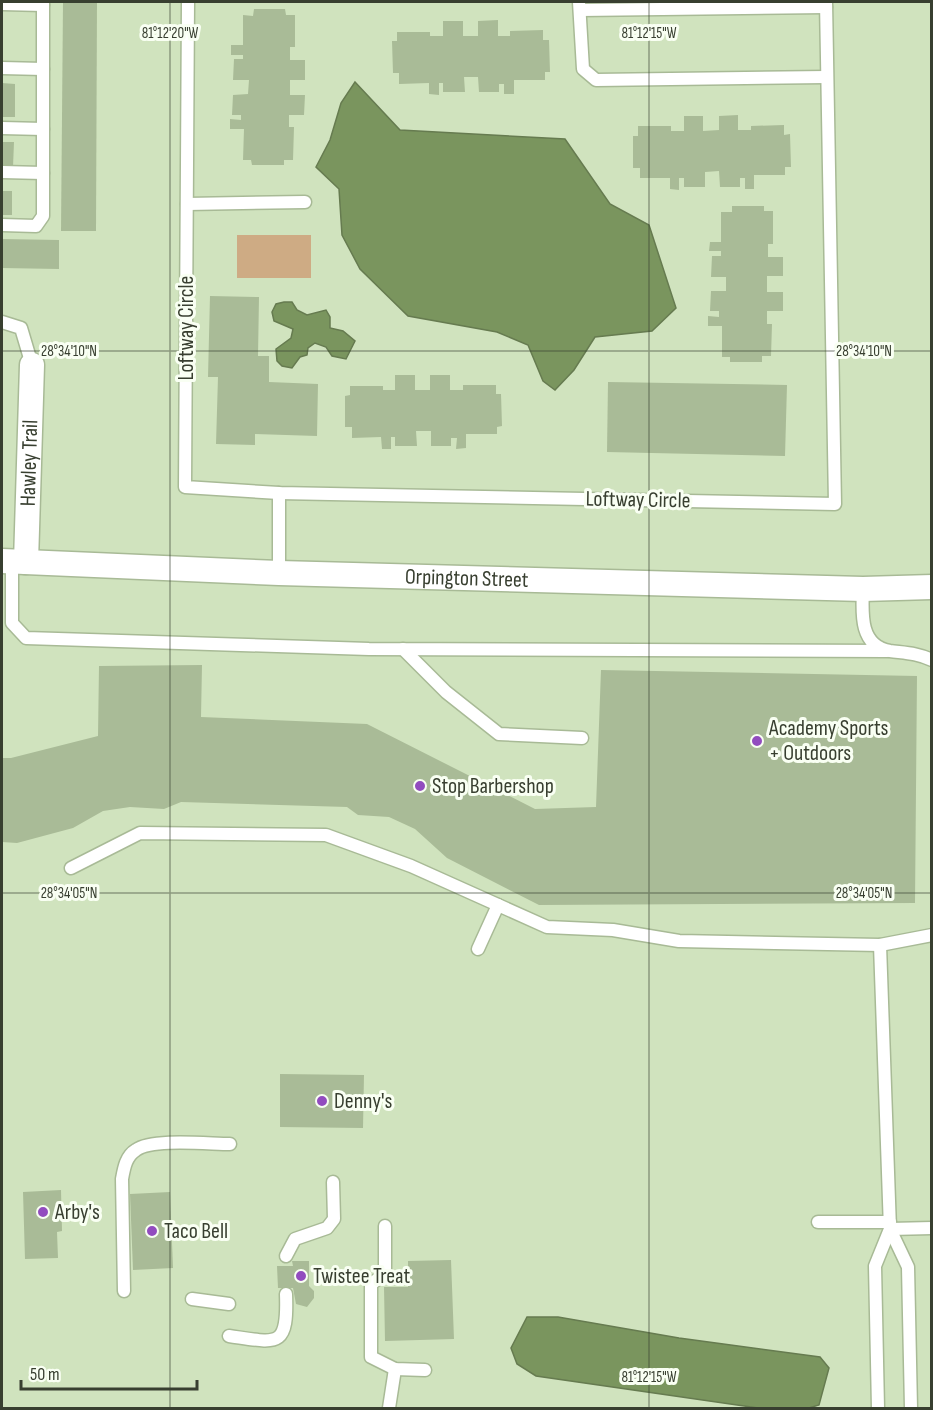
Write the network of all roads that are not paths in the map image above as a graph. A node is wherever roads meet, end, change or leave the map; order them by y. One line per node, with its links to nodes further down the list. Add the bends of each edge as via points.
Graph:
1 (188, 2): 14 (lane, Loftway Circle)
2 (43, 3): 3 (lane); 7 (lane)
3 (2, 4)
4 (826, 4): 5 (lane); 8 (lane)
5 (580, 6): 8 (lane, via 584,69 596,80)
6 (2, 68): 7 (lane)
7 (43, 69): 10 (lane)
8 (826, 77): 18 (lane, Loftway Circle, via 835,504)
9 (2, 128): 10 (lane)
10 (43, 129): 12 (lane)
11 (2, 172): 12 (lane)
12 (43, 173): 15 (lane, via 43,216 36,226)
13 (305, 202): 14 (lane)
14 (187, 204): 18 (lane, Loftway Circle, via 185,487)
15 (2, 225)
16 (2, 322): 17 (lane, via 21,328)
17 (32, 365): 19 (street, Hawley Trail)
18 (279, 492): 20 (lane)
19 (13, 562): 20 (street, Orpington Street); 23 (lane, via 12,623 26,638)
20 (279, 573): 22 (street, Orpington Street)
21 (932, 587): 22 (street, Orpington Street)
22 (863, 589): 24 (lane, via 861,620 868,638)
23 (403, 649): 24 (lane); 26 (lane, via 446,692 499,735)
24 (887, 651): 25 (lane, via 918,653)
25 (932, 660)
26 (582, 738)
27 (71, 868): 28 (lane, via 140,833 326,835 411,866)
28 (498, 905): 30 (lane, via 547,927 613,930 679,941); 31 (lane)
29 (932, 935): 30 (lane)
30 (880, 945): 35 (lane)
31 (478, 949)
32 (230, 1144): 39 (lane, via 153,1144 136,1149 126,1161 122,1179)
33 (333, 1182): 38 (lane, via 334,1219 327,1228 295,1239)
34 (818, 1222): 35 (lane)
35 (890, 1225): 37 (lane); 47 (lane, via 874,1266); 48 (lane, via 908,1267)
36 (385, 1226): 44 (lane, via 385,1274 371,1284 371,1357)
37 (932, 1228)
38 (286, 1256)
39 (124, 1291)
40 (286, 1294): 43 (lane, via 287,1323 279,1338 270,1341)
41 (192, 1299): 42 (lane)
42 (229, 1304)
43 (229, 1336)
44 (395, 1369): 45 (lane); 46 (lane)
45 (425, 1370)
46 (389, 1408)
47 (878, 1408)
48 (911, 1408)

